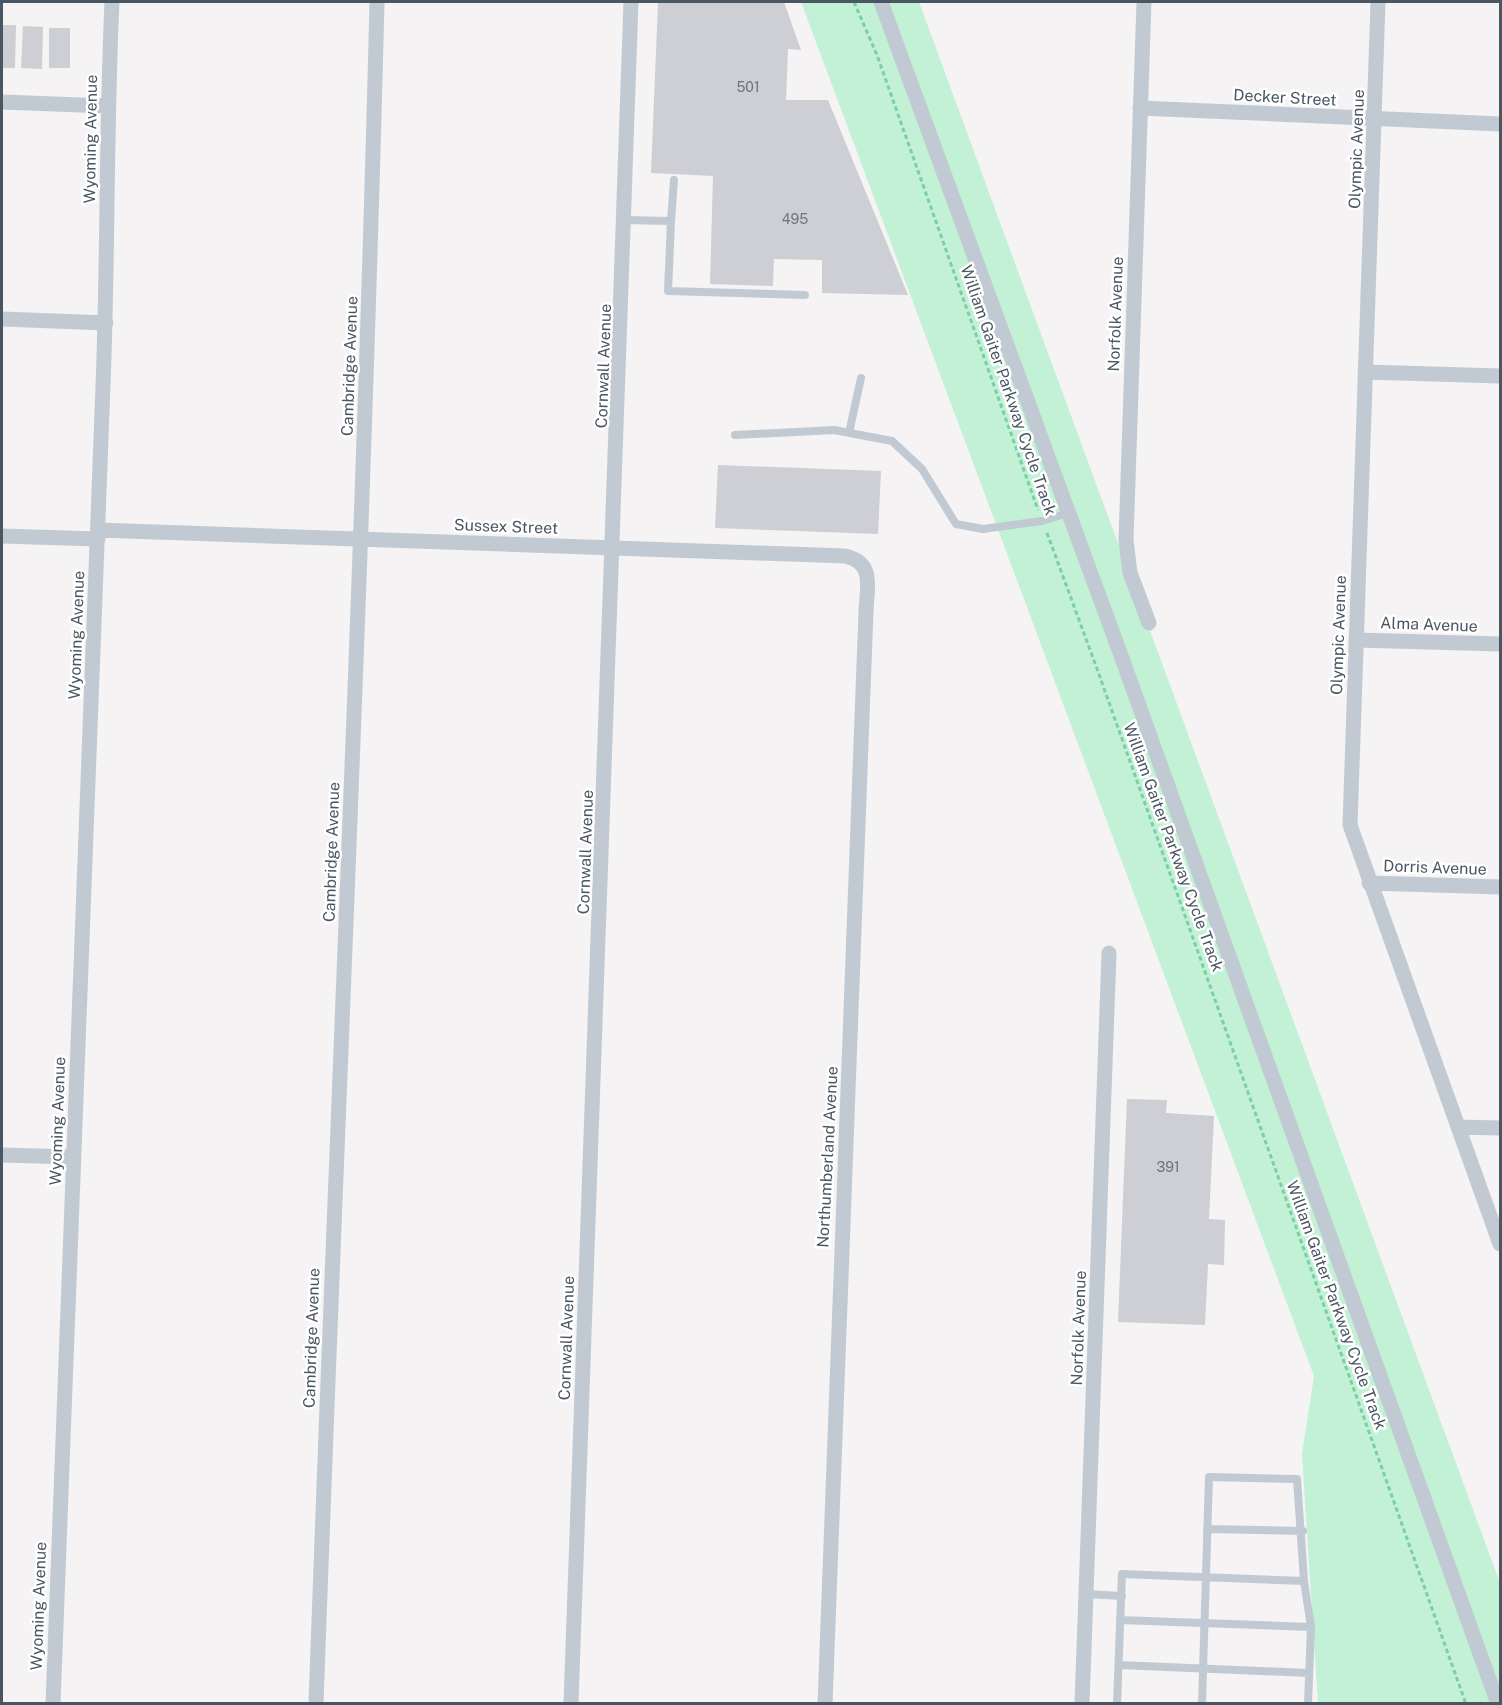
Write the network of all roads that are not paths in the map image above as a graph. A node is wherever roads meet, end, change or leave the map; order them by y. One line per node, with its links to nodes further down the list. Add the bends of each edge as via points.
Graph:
1 (112, 2): 8 (street, Wyoming Avenue)
2 (377, 2): 26 (street, Cambridge Avenue)
3 (631, 2): 13 (street, Cornwall Avenue)
4 (881, 2): 23 (street)
5 (1143, 2): 9 (street, Norfolk Avenue)
6 (1378, 2): 10 (street, Olympic Avenue)
7 (2, 102): 8 (street)
8 (108, 106): 17 (street, Wyoming Avenue)
9 (1140, 108): 10 (street, Decker Street); 29 (street, Norfolk Avenue, via 1126,540 1130,573)
10 (1375, 119): 11 (street, Decker Street); 18 (street, Olympic Avenue)
11 (1500, 124)
12 (674, 180): 14 (lane)
13 (625, 220): 14 (lane); 27 (street, Cornwall Avenue)
14 (671, 221): 15 (lane, via 668,291)
15 (805, 295)
16 (2, 319): 17 (street)
17 (106, 323): 24 (street, Wyoming Avenue)
18 (1365, 372): 19 (street); 30 (street, Olympic Avenue)
19 (1500, 376)
20 (861, 378): 21 (lane)
21 (849, 433): 22 (lane, via 834,430); 23 (lane, via 892,441 922,469 956,524 983,530)
22 (735, 435)
23 (1068, 513): 60 (street)
24 (98, 535): 25 (street, Sussex Street); 26 (street, Sussex Street); 38 (street, Wyoming Avenue)
25 (2, 536)
26 (360, 539): 27 (street, Sussex Street); 53 (street, Cambridge Avenue)
27 (614, 548): 28 (street, Sussex Street, via 854,558 862,563 867,575); 54 (street, Cornwall Avenue)
28 (866, 611): 55 (street, Northumberland Avenue)
29 (1149, 623)
30 (1356, 640): 31 (street, Alma Avenue); 32 (street, Olympic Avenue, via 1350,825)
31 (1500, 644)
32 (1369, 883): 33 (street, Dorris Avenue); 35 (street, Olympic Avenue)
33 (1500, 887)
34 (1109, 953): 44 (street, Norfolk Avenue)
35 (1458, 1127): 36 (street); 39 (street, Olympic Avenue)
36 (1500, 1128)
37 (2, 1155): 38 (street)
38 (73, 1157): 52 (street, Wyoming Avenue)
39 (1500, 1244)
40 (1208, 1529): 41 (lane); 41 (lane, via 1209,1477 1298,1479); 42 (lane)
41 (1302, 1531): 43 (lane)
42 (1206, 1576): 43 (lane); 45 (lane, via 1122,1574); 47 (lane)
43 (1304, 1581): 48 (lane)
44 (1086, 1594): 45 (lane); 56 (street, Norfolk Avenue)
45 (1122, 1596): 46 (lane)
46 (1120, 1620): 47 (lane); 49 (lane)
47 (1204, 1622): 48 (lane); 50 (lane)
48 (1311, 1627): 51 (lane)
49 (1119, 1665): 50 (lane); 57 (lane)
50 (1203, 1668): 51 (lane); 58 (lane)
51 (1309, 1673): 59 (lane)
52 (53, 1704)
53 (316, 1704)
54 (571, 1704)
55 (825, 1704)
56 (1082, 1704)
57 (1117, 1704)
58 (1202, 1704)
59 (1308, 1704)
60 (1498, 1704)

